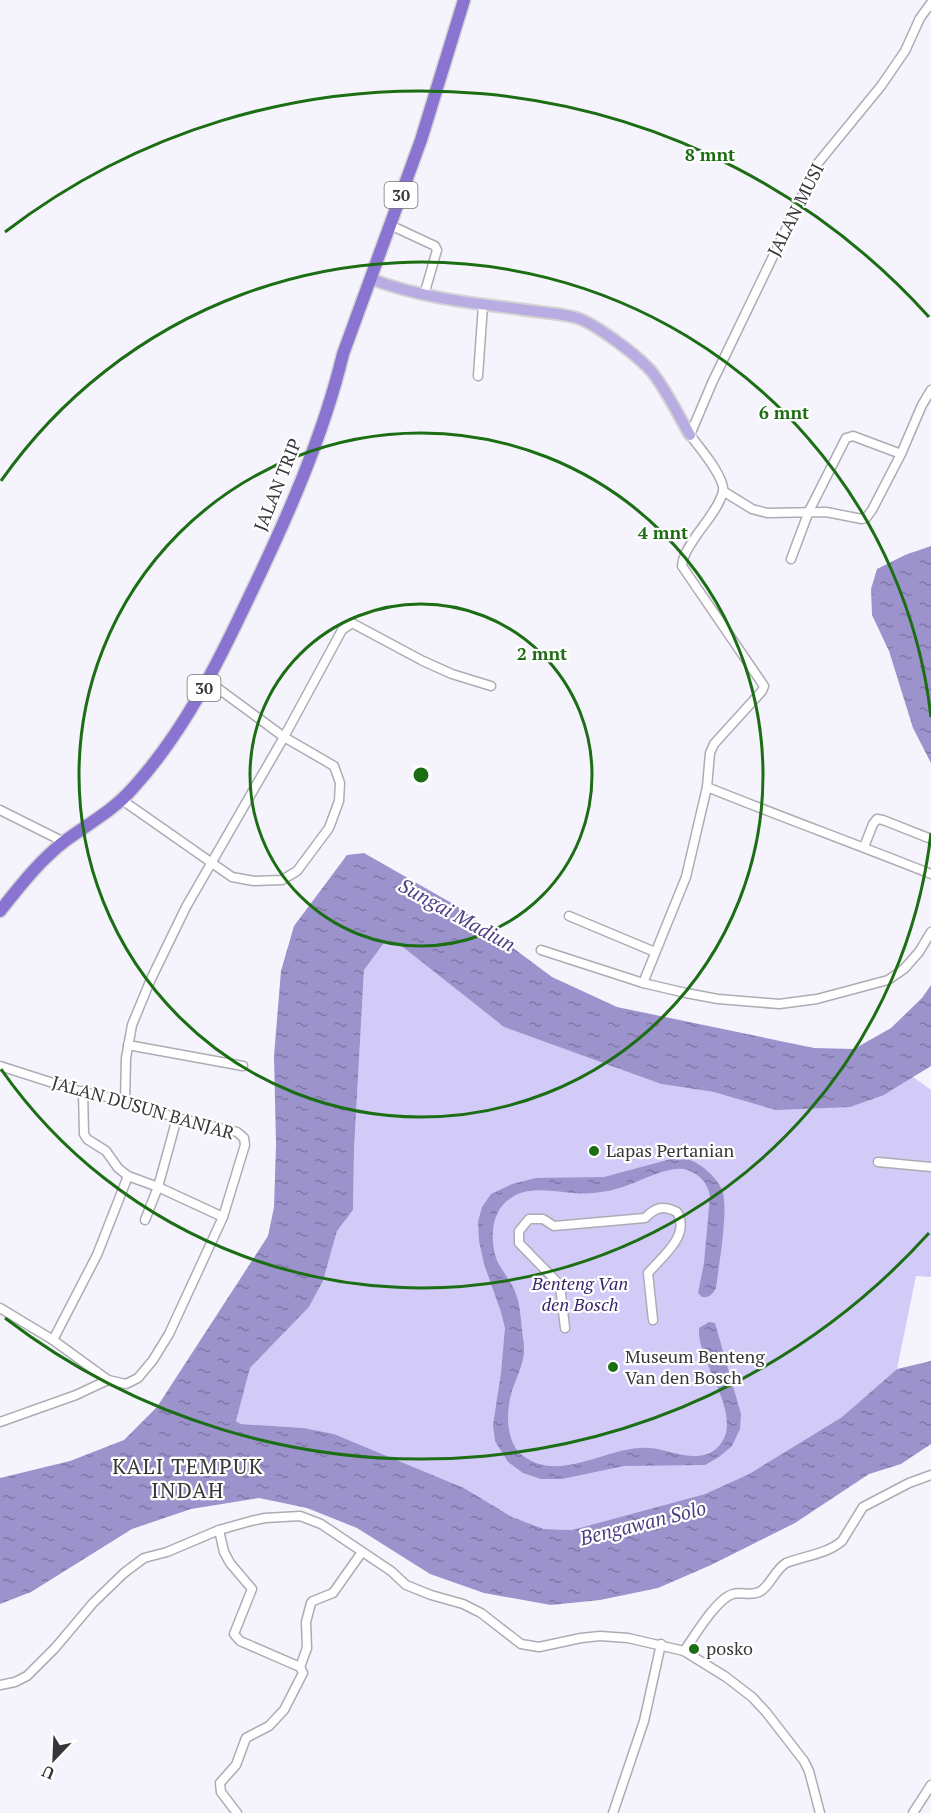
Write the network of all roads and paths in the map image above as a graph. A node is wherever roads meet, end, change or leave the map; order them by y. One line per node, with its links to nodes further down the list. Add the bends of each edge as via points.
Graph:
1 (464, 0): 3 (highway, JALAN TRIP / 30)
2 (931, 3): 9 (street, JALAN MUSI, via 881,86 818,163)
3 (390, 225): 4 (highway, JALAN TRIP / 30); 5 (street, via 437,250)
4 (371, 279): 5 (main road); 14 (highway, JALAN TRIP / 30, via 343,354 335,388 275,542)
5 (424, 295): 6 (main road)
6 (483, 305): 7 (street); 9 (main road, via 575,317 597,329 654,375)
7 (478, 376)
8 (931, 390): 10 (street)
9 (690, 435): 11 (street, via 718,473)
10 (901, 454): 12 (street, via 866,518); 12 (street, via 848,436)
11 (723, 491): 12 (street, via 752,509 767,513); 17 (street, via 686,552 682,566 764,686 714,744 707,767)
12 (809, 512): 13 (street)
13 (791, 559)
14 (208, 681): 16 (street); 18 (highway, JALAN TRIP / 30, via 157,758)
15 (491, 686): 16 (street, via 432,665 352,623 342,630)
16 (284, 736): 23 (street); 23 (street, via 334,766 339,801 329,828 297,871 282,880 239,879)
17 (707, 787): 22 (street); 29 (street, via 686,877)
18 (122, 800): 21 (highway, JALAN TRIP / 30); 23 (street)
19 (0, 810): 21 (street)
20 (931, 839): 22 (street, via 877,819)
21 (64, 842): 25 (highway, JALAN TRIP / 30, via 29,875)
22 (864, 847): 24 (street)
23 (211, 863): 31 (street, via 151,979 132,1025)
24 (931, 874)
25 (0, 911)
26 (569, 916): 29 (street)
27 (931, 932): 30 (street, via 898,975 817,999 779,1004 718,999)
28 (541, 950): 30 (street)
29 (655, 952): 30 (street)
30 (643, 983)
31 (128, 1046): 33 (street); 35 (street)
32 (0, 1066): 34 (street, JALAN DUSUN BANJAR)
33 (243, 1066)
34 (83, 1091): 35 (street, JALAN DUSUN BANJAR); 39 (street, via 86,1137 103,1148)
35 (125, 1101): 36 (street, JALAN DUSUN BANJAR)
36 (177, 1118): 40 (street); 41 (street, JALAN DUSUN BANJAR, via 237,1132 244,1138)
37 (878, 1162): 38 (street)
38 (931, 1167)
39 (128, 1176): 40 (street); 46 (street, via 98,1255)
40 (158, 1187): 41 (street); 42 (street)
41 (223, 1216): 47 (street, JALAN DUSUN BANJAR, via 169,1334 153,1360 130,1383)
42 (145, 1220)
43 (0, 1308): 46 (street)
44 (653, 1320): 45 (street, via 648,1273 679,1234 682,1225 677,1212 661,1207 645,1218 554,1226 543,1219 529,1220 519,1231 519,1243 560,1285)
45 (565, 1328)
46 (53, 1340): 47 (street)
47 (108, 1380): 48 (street, JALAN DUSUN BANJAR)
48 (0, 1422)
49 (931, 1475): 53 (street, via 863,1507 842,1541 781,1566 758,1593 729,1596)
50 (219, 1530): 51 (street, via 266,1518 300,1516 321,1524); 54 (street, via 230,1563 252,1589 235,1637); 55 (street, via 134,1564 27,1676)
51 (362, 1551): 52 (street, via 406,1585 474,1609 516,1641 529,1646 600,1636); 54 (street, via 333,1593 311,1603 306,1622 307,1648)
52 (661, 1644): 53 (street); 58 (street, via 644,1721)
53 (684, 1651): 59 (street, via 726,1677 765,1712 804,1761)
54 (300, 1667): 57 (street, via 302,1677 284,1710 269,1726 246,1738 236,1765 220,1783 221,1791)
55 (0, 1685)
56 (931, 1785): 60 (street)
57 (237, 1813)
58 (613, 1813)
59 (820, 1813)
60 (914, 1813)

